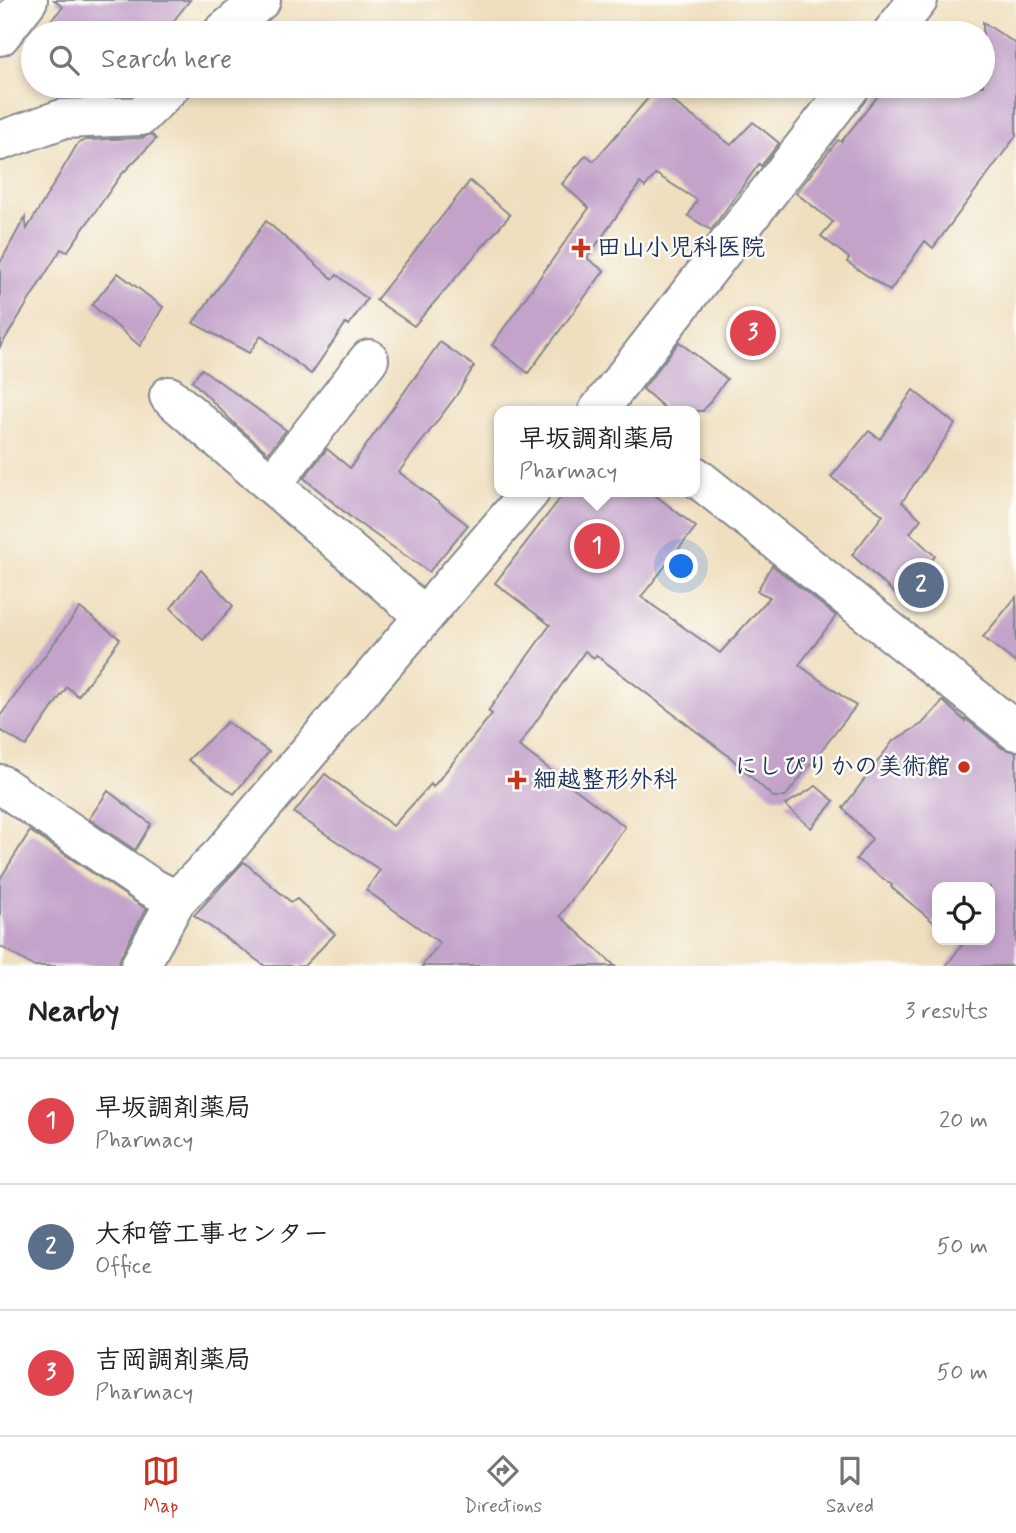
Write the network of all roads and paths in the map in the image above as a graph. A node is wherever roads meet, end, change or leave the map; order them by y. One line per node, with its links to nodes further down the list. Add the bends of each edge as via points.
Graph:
1 (28, 0): 6 (street)
2 (261, 0): 4 (street)
3 (918, 0): 5 (street)
4 (236, 21)
5 (901, 21)
6 (0, 36)
7 (159, 98): 9 (street, via 141,116 62,119)
8 (842, 98): 12 (street)
9 (0, 141)
10 (369, 359): 14 (street)
11 (169, 396): 14 (street)
12 (608, 406)
13 (700, 480): 17 (street)
14 (272, 484): 16 (street)
15 (526, 497): 16 (street)
16 (424, 616): 19 (street, via 222,854)
17 (1016, 731)
18 (0, 784): 19 (street)
19 (176, 900): 20 (street)
20 (140, 966)

